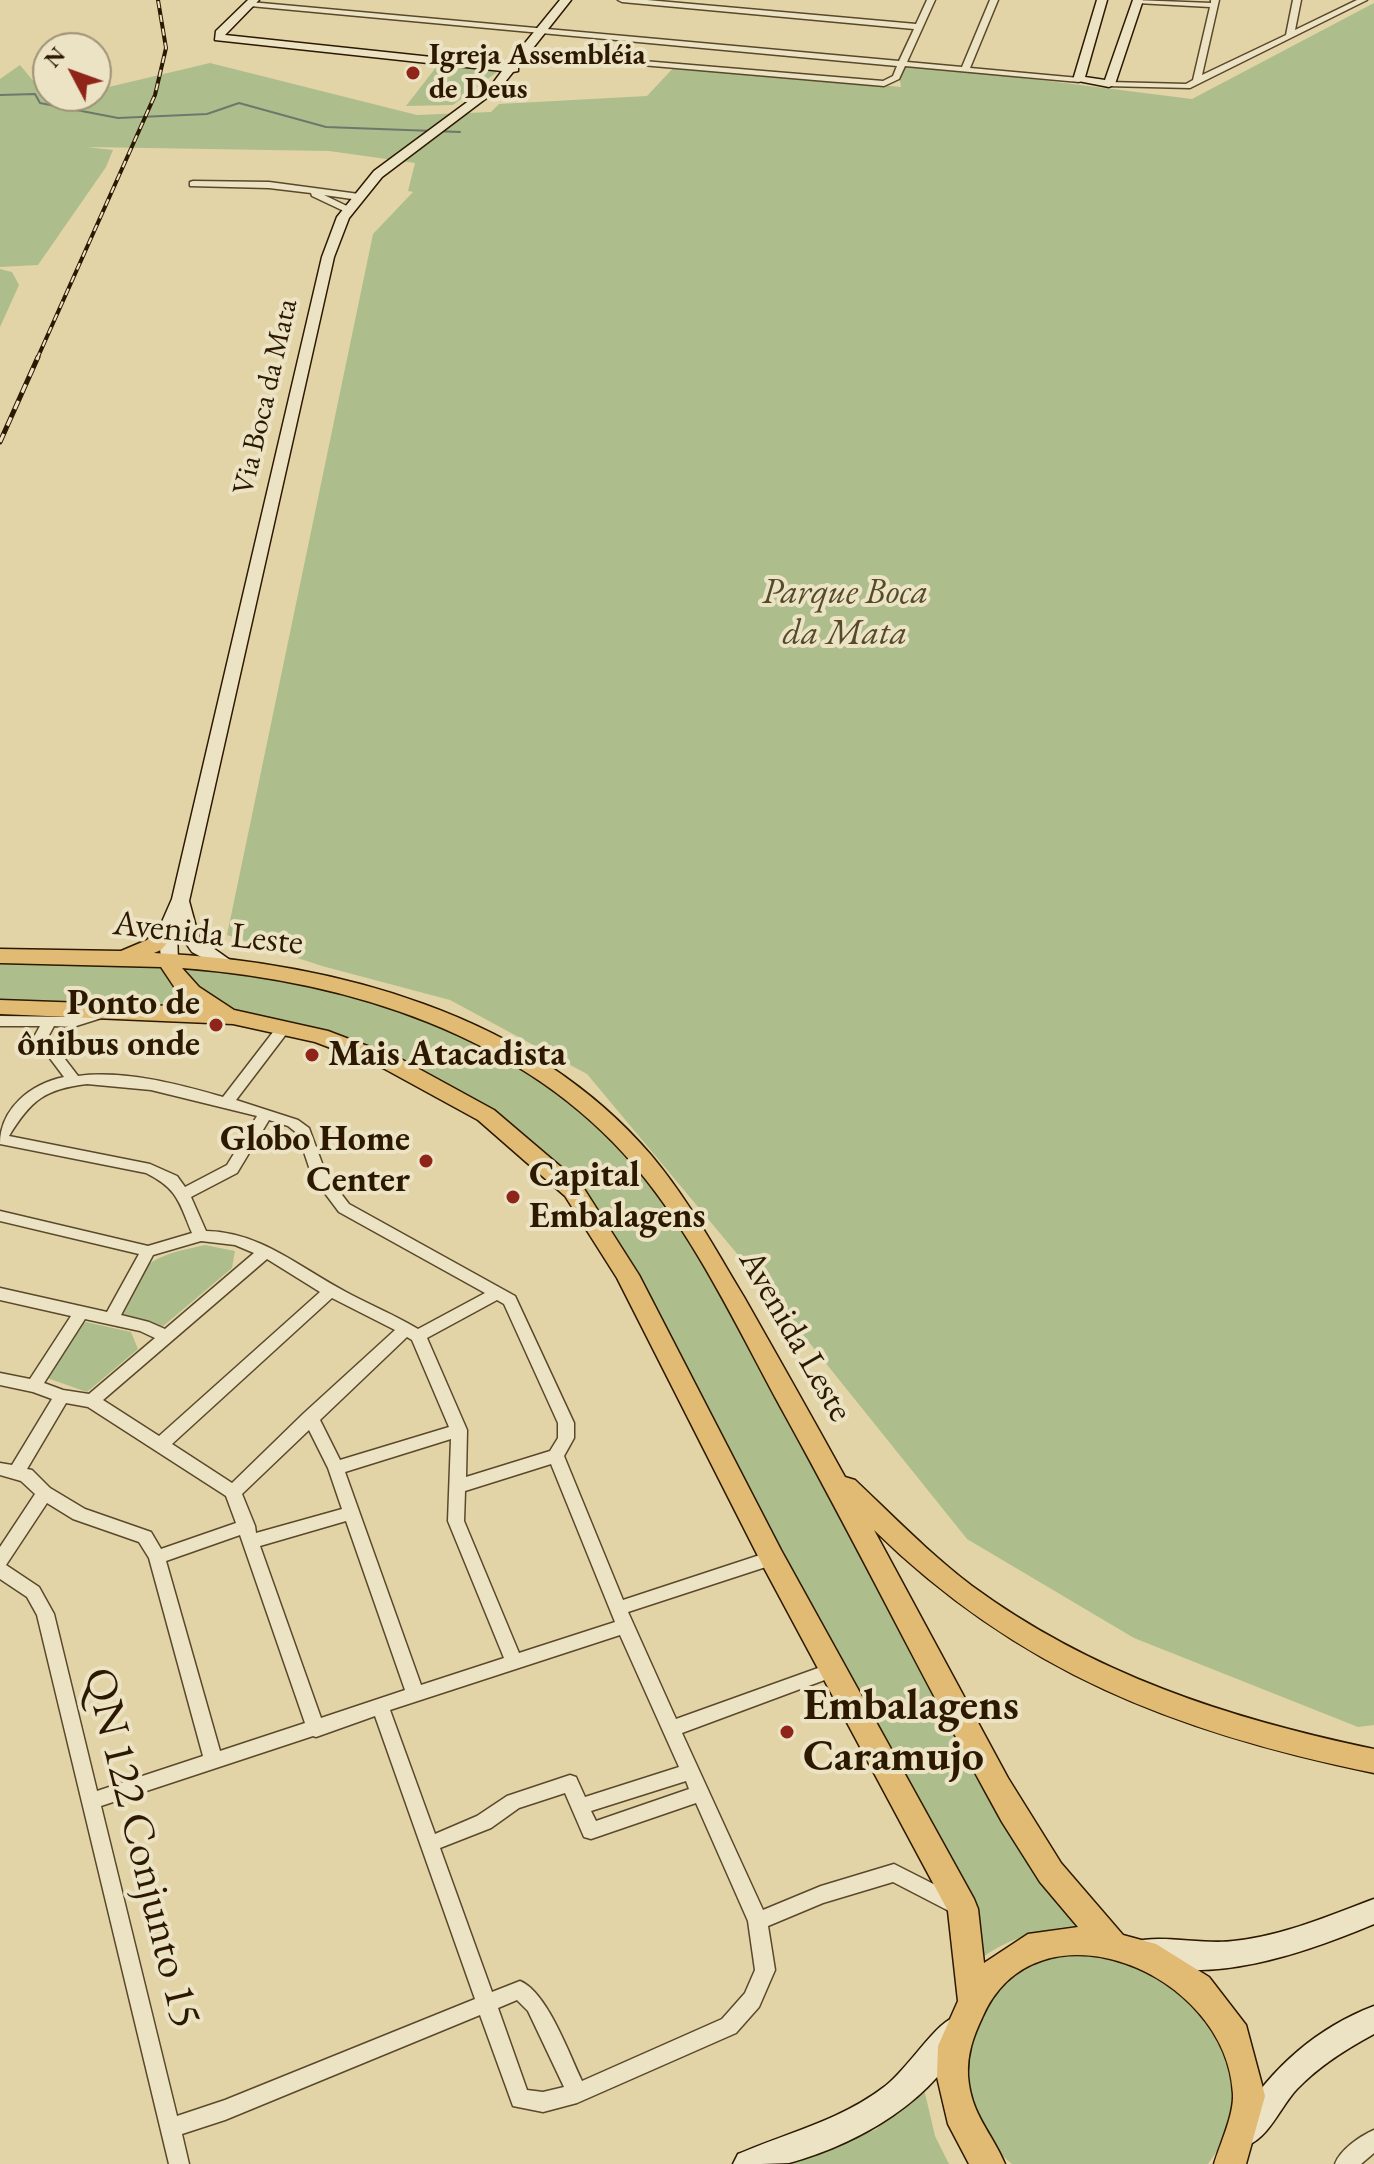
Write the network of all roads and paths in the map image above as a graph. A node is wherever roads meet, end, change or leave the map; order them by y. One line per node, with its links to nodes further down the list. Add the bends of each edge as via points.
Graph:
1 (566, 0): 11 (street, Via Boca da Mata)
2 (622, 0): 10 (street)
3 (931, 0): 10 (street)
4 (994, 0): 16 (street)
5 (1297, 0): 12 (street)
6 (1363, 0): 12 (street)
7 (252, 2): 11 (street); 15 (street, via 219,38)
8 (1122, 2): 9 (street); 17 (street); 19 (street)
9 (1215, 3): 18 (street)
10 (919, 27): 14 (street)
11 (543, 30): 13 (street, Via Boca da Mata); 14 (street)
12 (1290, 35): 18 (street)
13 (526, 53): 14 (street, via 869,84 896,77); 15 (street, Via Boca da Mata)
14 (901, 64): 16 (street)
15 (514, 69): 22 (street, Via Boca da Mata, via 400,156)
16 (965, 70): 17 (street)
17 (1079, 80): 19 (street)
18 (1197, 82): 19 (street, via 1169,89)
19 (1109, 84)
20 (193, 184): 21 (street, via 242,183)
21 (311, 192): 22 (street); 23 (street)
22 (359, 197): 23 (street, Via Boca da Mata)
23 (348, 210): 24 (street, Via Boca da Mata, via 328,257)
24 (181, 899): 25 (street, Via Boca da Mata); 29 (street, Via Boca da Mata, via 185,935)
25 (167, 931): 27 (main road, via 140,952); 28 (street, Via Boca da Mata)
26 (0, 956): 27 (main road, Avenida Leste)
27 (115, 959): 28 (main road, Avenida Leste)
28 (169, 962): 29 (main road, Avenida Leste); 32 (main road, via 175,977 191,992)
29 (227, 965): 62 (main road, Avenida Leste, via 292,974 418,1009 495,1044 598,1115 644,1162 686,1217)
30 (0, 1007): 31 (main road)
31 (118, 1009): 32 (main road); 34 (street)
32 (233, 1017): 35 (main road)
33 (0, 1021): 34 (street)
34 (49, 1023): 36 (street, via 41,1037 45,1047)
35 (285, 1026): 37 (street); 69 (main road, via 354,1048 438,1087 486,1115 573,1190 627,1275)
36 (72, 1078): 37 (street); 39 (street, via 27,1100)
37 (227, 1102): 38 (street)
38 (266, 1114): 40 (street, via 232,1169); 46 (street, via 304,1132 319,1176 344,1208)
39 (0, 1138): 40 (street, via 163,1173)
40 (183, 1195): 42 (street)
41 (0, 1216): 43 (street)
42 (201, 1236): 43 (street); 44 (street, via 235,1238)
43 (148, 1251): 49 (street)
44 (266, 1251): 45 (street); 51 (street)
45 (330, 1291): 50 (street); 58 (street)
46 (499, 1292): 50 (street); 59 (street, via 510,1300 566,1423 566,1438)
47 (0, 1294): 48 (street)
48 (81, 1313): 49 (street); 53 (street)
49 (111, 1318): 51 (street)
50 (412, 1333): 56 (street); 57 (street)
51 (165, 1336): 55 (street)
52 (0, 1379): 53 (street)
53 (34, 1386): 54 (street)
54 (62, 1396): 55 (street); 61 (street)
55 (92, 1401): 58 (street)
56 (310, 1417): 60 (street); 64 (street)
57 (459, 1430): 60 (street); 63 (street)
58 (161, 1444): 64 (street)
59 (556, 1456): 63 (street); 72 (street)
60 (336, 1468): 66 (street)
61 (8, 1471): 65 (street, via 26,1475)
62 (833, 1475): 79 (main road, via 963,1593 1087,1670 1213,1722); 89 (main road, Avenida Leste, via 1041,1860)
63 (456, 1487): 73 (street, via 456,1521)
64 (233, 1492): 67 (street)
65 (44, 1493): 68 (street, via 88,1518 145,1537); 70 (street)
66 (352, 1513): 67 (street); 75 (street)
67 (250, 1534): 68 (street); 78 (street)
68 (157, 1557): 80 (street)
69 (772, 1558): 72 (street); 74 (main road)
70 (0, 1561)
71 (0, 1570): 83 (street, QN 122 Conjunto 15, via 33,1592 45,1614)
72 (621, 1618): 73 (street); 77 (street)
73 (514, 1662): 75 (street)
74 (832, 1670): 77 (street); 86 (main road)
75 (416, 1695): 76 (street)
76 (380, 1706): 78 (street); 85 (street)
77 (674, 1728): 81 (street)
78 (316, 1729): 80 (street)
79 (1374, 1761)
80 (214, 1762): 83 (street)
81 (691, 1771): 82 (street); 84 (street)
82 (702, 1793): 84 (street, via 591,1831); 88 (street)
83 (90, 1801): 96 (street, QN 122 Conjunto 15)
84 (582, 1806): 85 (street, via 570,1783 513,1802 484,1822)
85 (430, 1844): 92 (street)
86 (963, 1909): 88 (street, via 894,1873); 91 (main road)
87 (1374, 1911): 90 (street, via 1318,1934 1246,1953)
88 (758, 1921): 95 (street, via 765,1970 752,2000 729,2026)
89 (1111, 1942): 90 (main road); 91 (main road, via 1078,1939 1017,1955)
90 (1144, 1951): 98 (main road, via 1201,1989 1239,2047 1248,2113)
91 (972, 1997): 94 (main road)
92 (486, 2002): 95 (street, via 520,1990 535,2004); 95 (street, via 520,2099 543,2102); 96 (street)
93 (1374, 2019): 98 (street, via 1321,2048 1287,2076)
94 (958, 2025): 100 (street, via 894,2099 839,2128); 101 (main road, via 952,2057 954,2090 964,2123)
95 (577, 2093)
96 (170, 2128): 99 (street, QN 122 Conjunto 15)
97 (1374, 2140): 102 (street)
98 (1235, 2154)
99 (179, 2164)
100 (748, 2164)
101 (989, 2164)
102 (1345, 2164)

